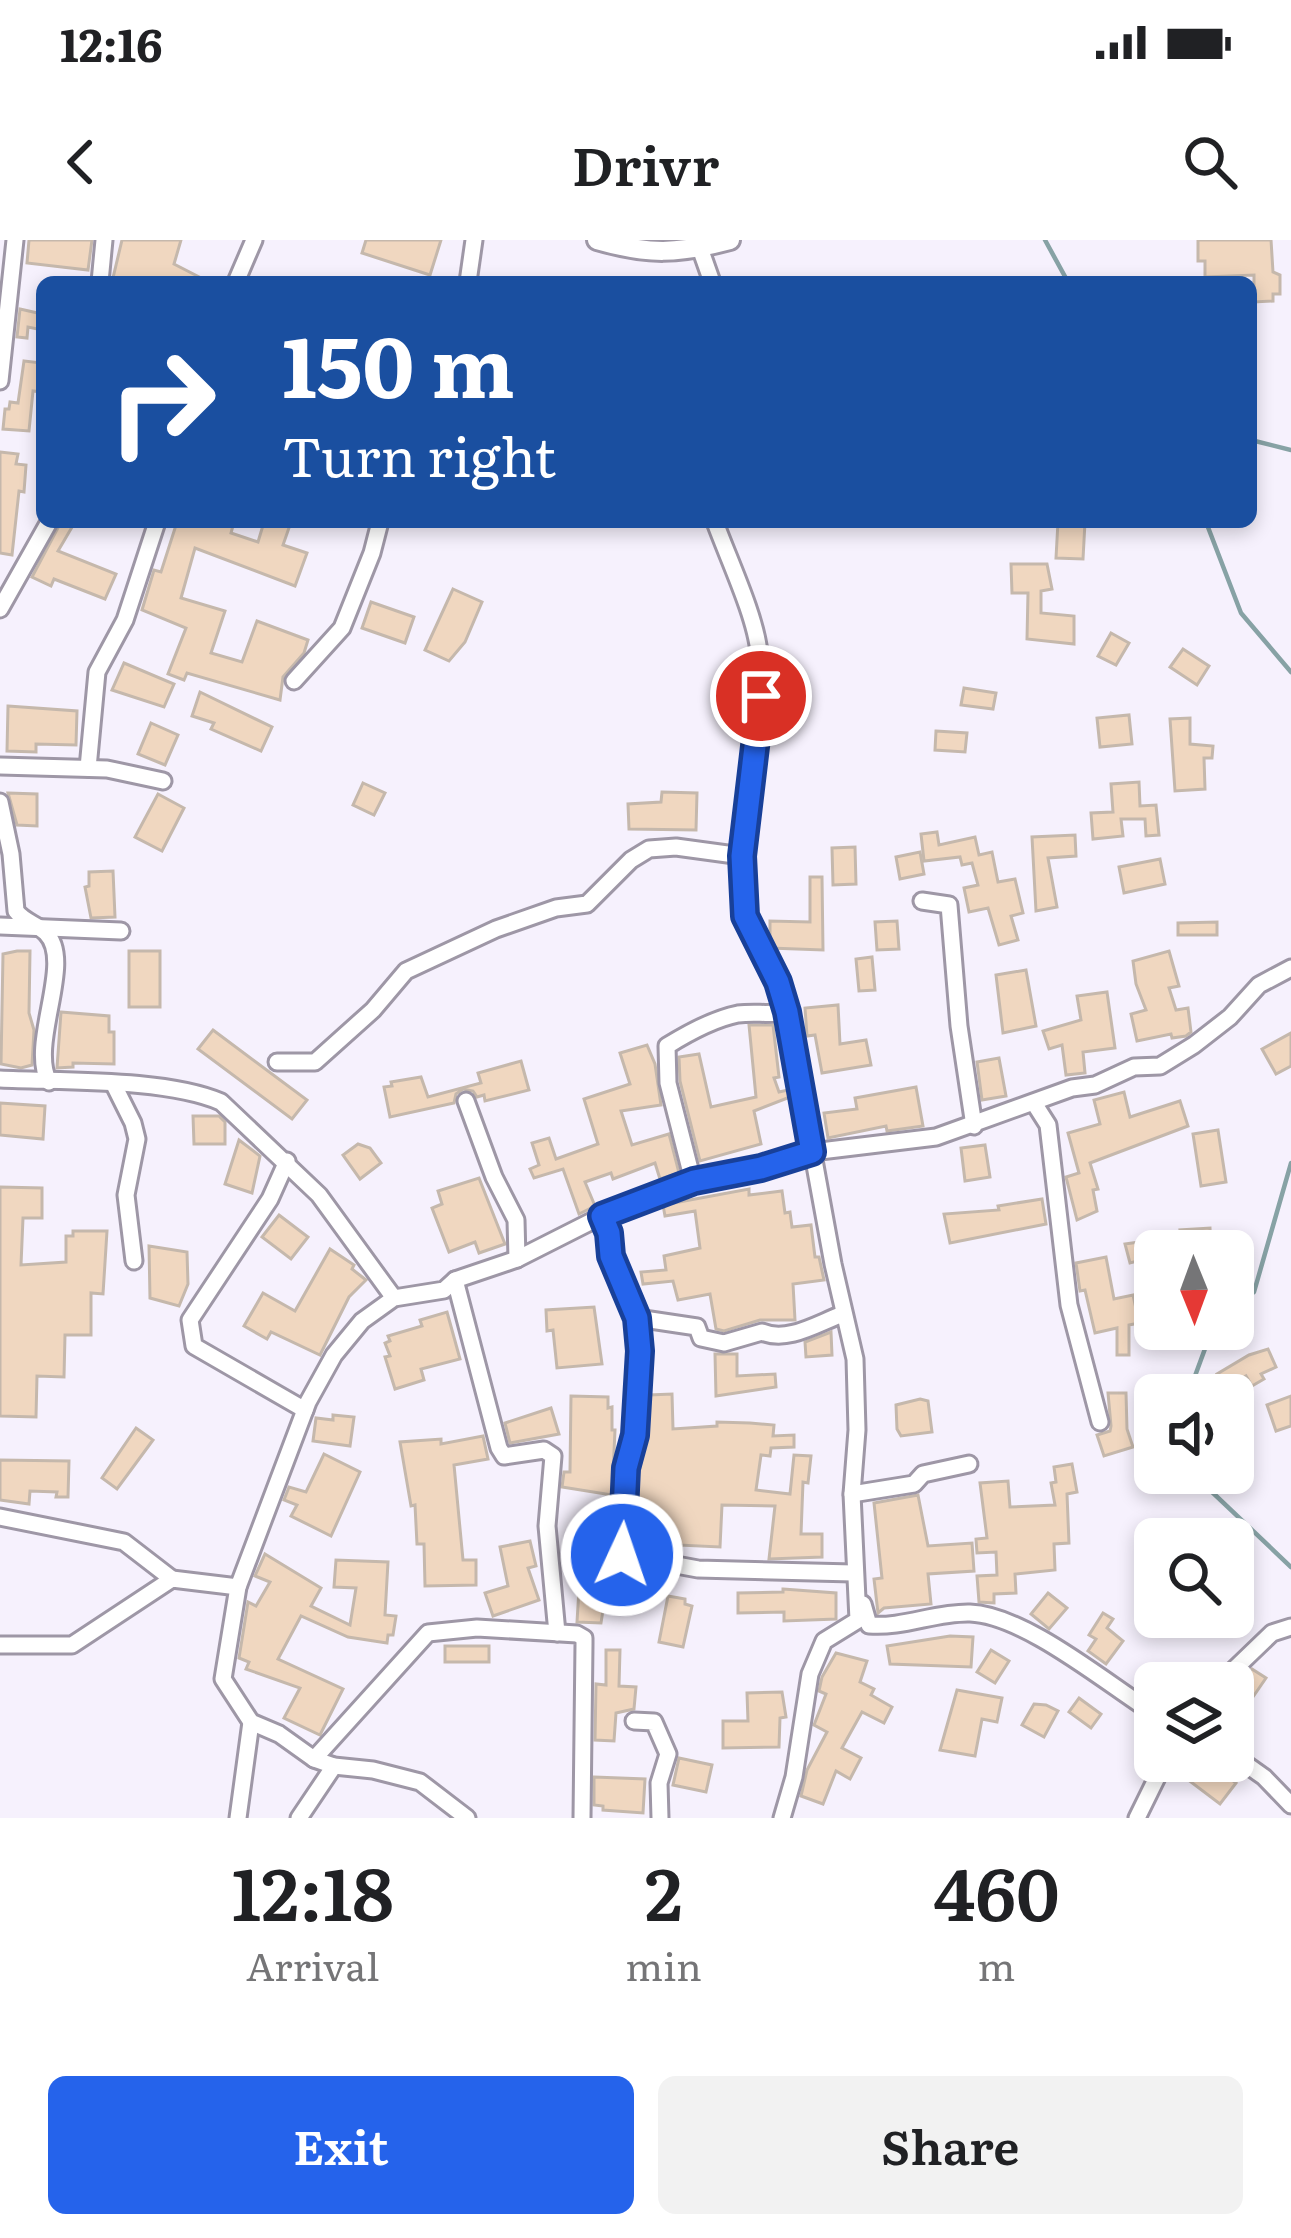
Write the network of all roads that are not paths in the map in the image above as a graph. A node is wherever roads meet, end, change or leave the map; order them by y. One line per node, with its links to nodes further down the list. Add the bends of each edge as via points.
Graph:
1 (15, 240): 11 (street)
2 (104, 240): 7 (street)
3 (254, 240): 8 (street)
4 (474, 240): 9 (street)
5 (597, 240): 6 (street, via 652,254)
6 (716, 243): 10 (street)
7 (101, 276)
8 (239, 276)
9 (469, 276)
10 (713, 276)
11 (0, 381)
12 (46, 528): 16 (street)
13 (155, 528): 19 (street, via 125,620 97,672)
14 (378, 528): 17 (street, via 342,628)
15 (717, 528): 22 (street, via 759,647)
16 (0, 609)
17 (294, 681)
18 (0, 766): 19 (street)
19 (88, 768): 20 (street)
20 (163, 781)
21 (0, 802): 24 (street, via 16,911)
22 (742, 856): 28 (street, via 745,916); 29 (street, via 649,849 587,904 496,929 406,971 315,1062)
23 (922, 901): 35 (street, via 949,905)
24 (32, 925): 25 (street); 26 (street); 31 (street, via 52,946 52,1006 40,1060)
25 (0, 926)
26 (121, 931)
27 (1291, 968): 34 (street, via 1160,1066 1134,1067)
28 (787, 1012): 36 (street); 38 (street, via 740,1014 666,1049)
29 (277, 1062)
30 (0, 1079): 31 (street)
31 (49, 1082): 32 (street)
32 (114, 1085): 37 (street, via 202,1093); 41 (street, via 136,1139 126,1195)
33 (466, 1101): 40 (street, via 516,1220)
34 (1034, 1103): 35 (street); 47 (street, via 1048,1125 1069,1305)
35 (974, 1126): 36 (street)
36 (812, 1152): 38 (street); 44 (street)
37 (287, 1162): 43 (street); 46 (street, via 190,1320 194,1346)
38 (694, 1181): 39 (street)
39 (602, 1216): 40 (street); 45 (street)
40 (517, 1259): 42 (street)
41 (134, 1262)
42 (455, 1280): 43 (street, via 444,1290); 55 (street, via 504,1456 553,1456 547,1526)
43 (394, 1298): 46 (street, via 348,1338)
44 (843, 1314): 45 (street, via 787,1336 762,1332 724,1343 701,1338 697,1327); 49 (street, via 855,1358)
45 (637, 1318): 51 (street, via 622,1555 698,1570)
46 (305, 1410): 53 (street)
47 (1100, 1421)
48 (969, 1463): 49 (street, via 923,1474 914,1484)
49 (852, 1494): 51 (street)
50 (0, 1516): 52 (street, via 124,1542)
51 (853, 1573): 58 (street, via 869,1625 982,1614 1029,1631); 71 (street, via 858,1620 824,1642 810,1674)
52 (172, 1579): 53 (street); 56 (street, via 72,1645)
53 (238, 1587): 60 (street, via 223,1678)
54 (1291, 1628): 57 (street, via 1272,1633)
55 (557, 1633): 61 (street, via 428,1633); 69 (street, via 584,1638)
56 (0, 1645)
57 (1242, 1662)
58 (1134, 1700)
59 (634, 1720): 70 (street, via 654,1722 668,1754)
60 (250, 1722): 61 (street); 66 (street)
61 (314, 1759): 62 (street)
62 (334, 1766): 67 (street); 68 (street, via 420,1782)
63 (1254, 1770): 65 (street)
64 (1155, 1782): 72 (street)
65 (1291, 1805)
66 (238, 1818)
67 (299, 1818)
68 (467, 1818)
69 (582, 1818)
70 (659, 1818)
71 (782, 1818)
72 (1137, 1818)

